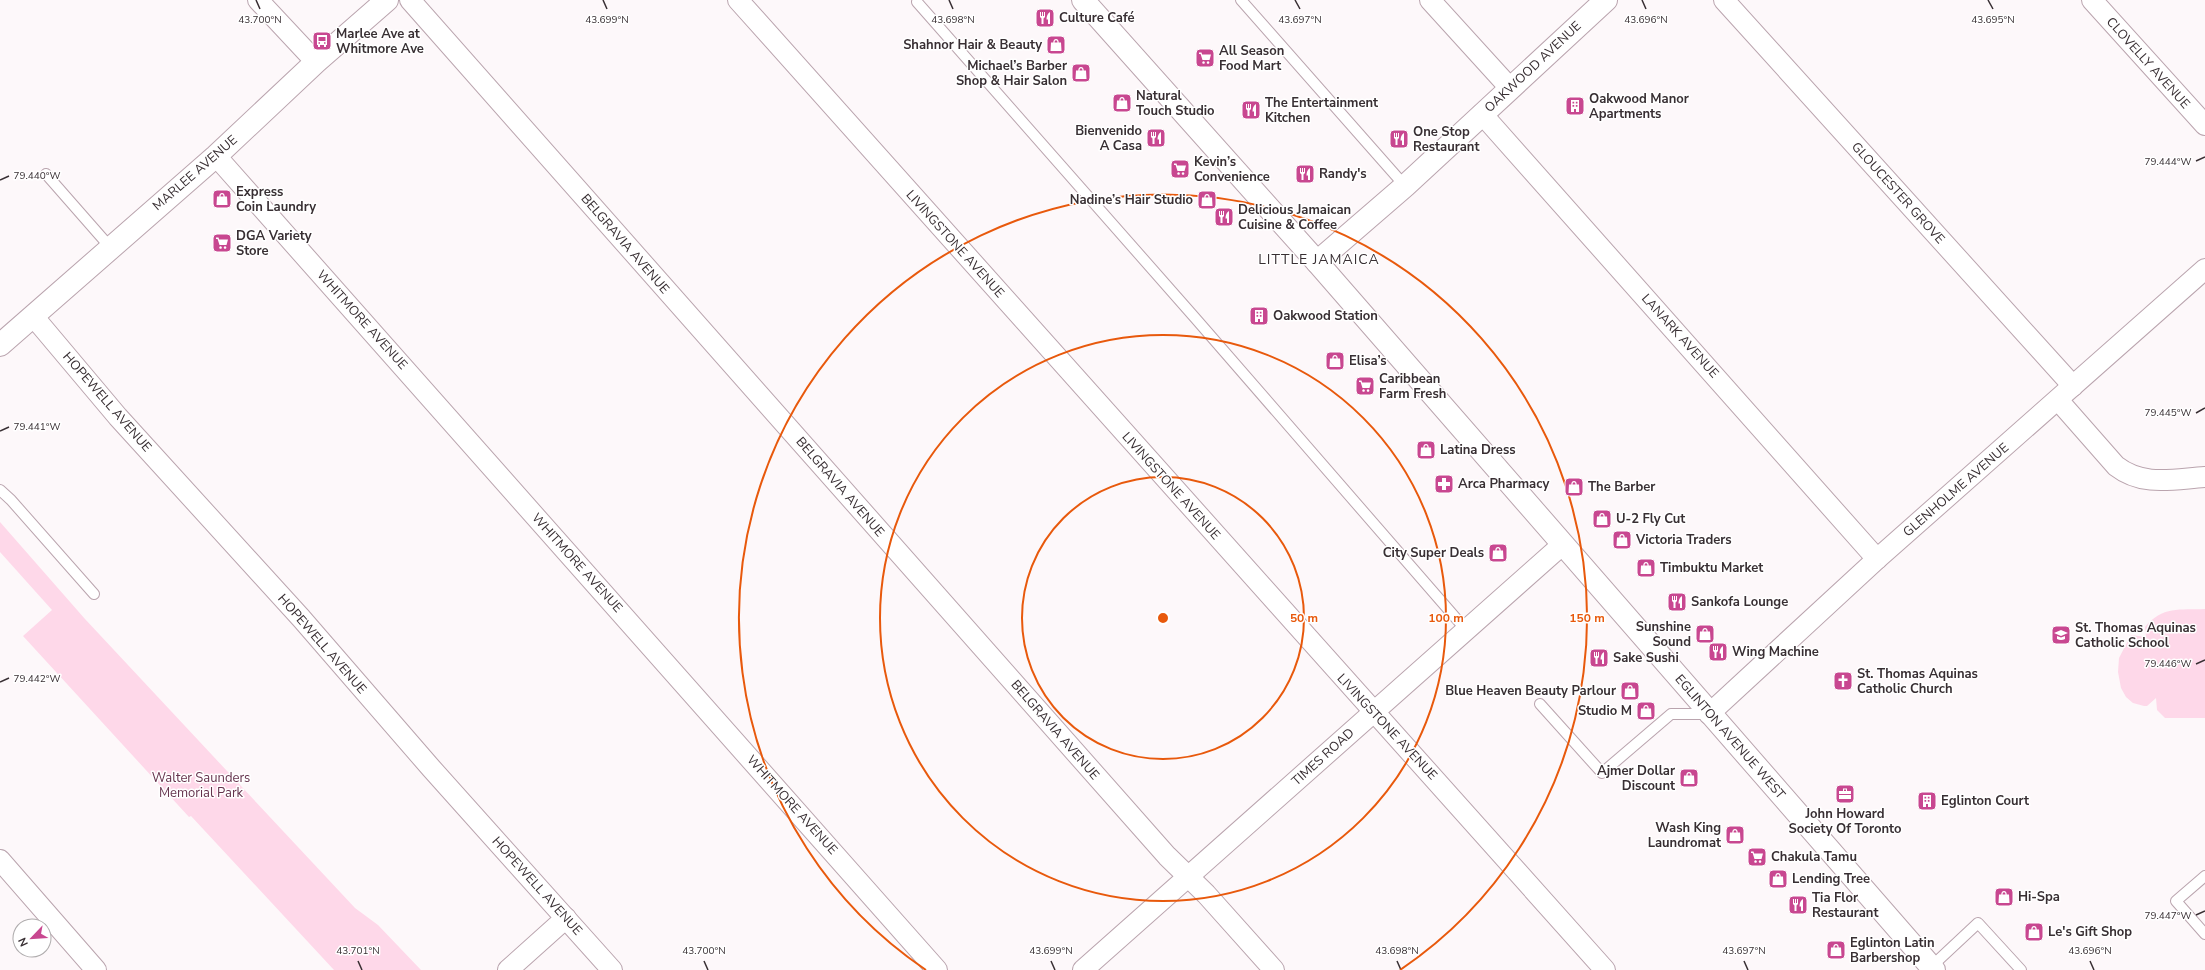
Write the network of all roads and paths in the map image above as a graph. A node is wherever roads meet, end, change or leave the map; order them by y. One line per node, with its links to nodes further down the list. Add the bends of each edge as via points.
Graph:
1 (258, 0): 12 (street)
2 (387, 0): 12 (main road, MARLEE AVENUE)
3 (410, 0): 37 (street, BELGRAVIA AVENUE, via 1166,856)
4 (738, 0): 33 (street, LIVINGSTONE AVENUE, via 1354,691)
5 (1083, 0): 20 (main road, EGLINTON AVENUE WEST)
6 (1241, 0): 18 (lane)
7 (1430, 0): 13 (street)
8 (1606, 0): 13 (main road, OAKWOOD AVENUE)
9 (1724, 0): 24 (street, GLOUCESTER GROVE)
10 (2092, 0): 15 (street, CLOVELLY AVENUE)
11 (917, 2): 31 (lane)
12 (316, 62): 16 (main road, MARLEE AVENUE)
13 (1510, 88): 14 (main road, OAKWOOD AVENUE)
14 (1482, 114): 18 (main road, OAKWOOD AVENUE); 29 (street, LANARK AVENUE)
15 (2205, 126)
16 (216, 156): 19 (main road, MARLEE AVENUE); 44 (street, WHITMORE AVENUE)
17 (46, 174): 19 (lane)
18 (1405, 186): 20 (main road, OAKWOOD AVENUE)
19 (110, 247): 22 (main road, MARLEE AVENUE)
20 (1318, 262): 28 (main road, EGLINTON AVENUE WEST)
21 (2205, 269): 24 (street, GLENHOLME AVENUE)
22 (33, 316): 23 (main road, MARLEE AVENUE); 38 (street, HOPEWELL AVENUE, via 118,417 301,618)
23 (1, 343)
24 (2073, 386): 25 (street, GLENHOLME AVENUE)
25 (2058, 400): 26 (street, via 2125,473 2135,478 2150,480); 29 (street, GLENHOLME AVENUE)
26 (2205, 477)
27 (0, 490): 30 (lane)
28 (1562, 545): 31 (street, TIMES ROAD); 34 (main road, EGLINTON AVENUE WEST)
29 (1877, 559): 34 (street, GLENHOLME AVENUE)
30 (94, 594)
31 (1467, 631): 33 (street, TIMES ROAD)
32 (1540, 704): 34 (lane, via 1602,772 1671,714)
33 (1375, 711): 37 (street, TIMES ROAD); 47 (street, LIVINGSTONE AVENUE)
34 (1709, 714): 40 (main road, EGLINTON AVENUE WEST)
35 (0, 860): 41 (street)
36 (2205, 876): 39 (lane, via 2176,901)
37 (1188, 877): 45 (street, TIMES ROAD); 46 (street, BELGRAVIA AVENUE)
38 (566, 918): 42 (street); 43 (street, HOPEWELL AVENUE)
39 (2205, 934)
40 (1932, 968): 48 (lane, via 1978,923)
41 (96, 970)
42 (508, 970)
43 (612, 970)
44 (937, 970)
45 (1083, 970)
46 (1274, 970)
47 (1605, 970)
48 (2021, 970)

